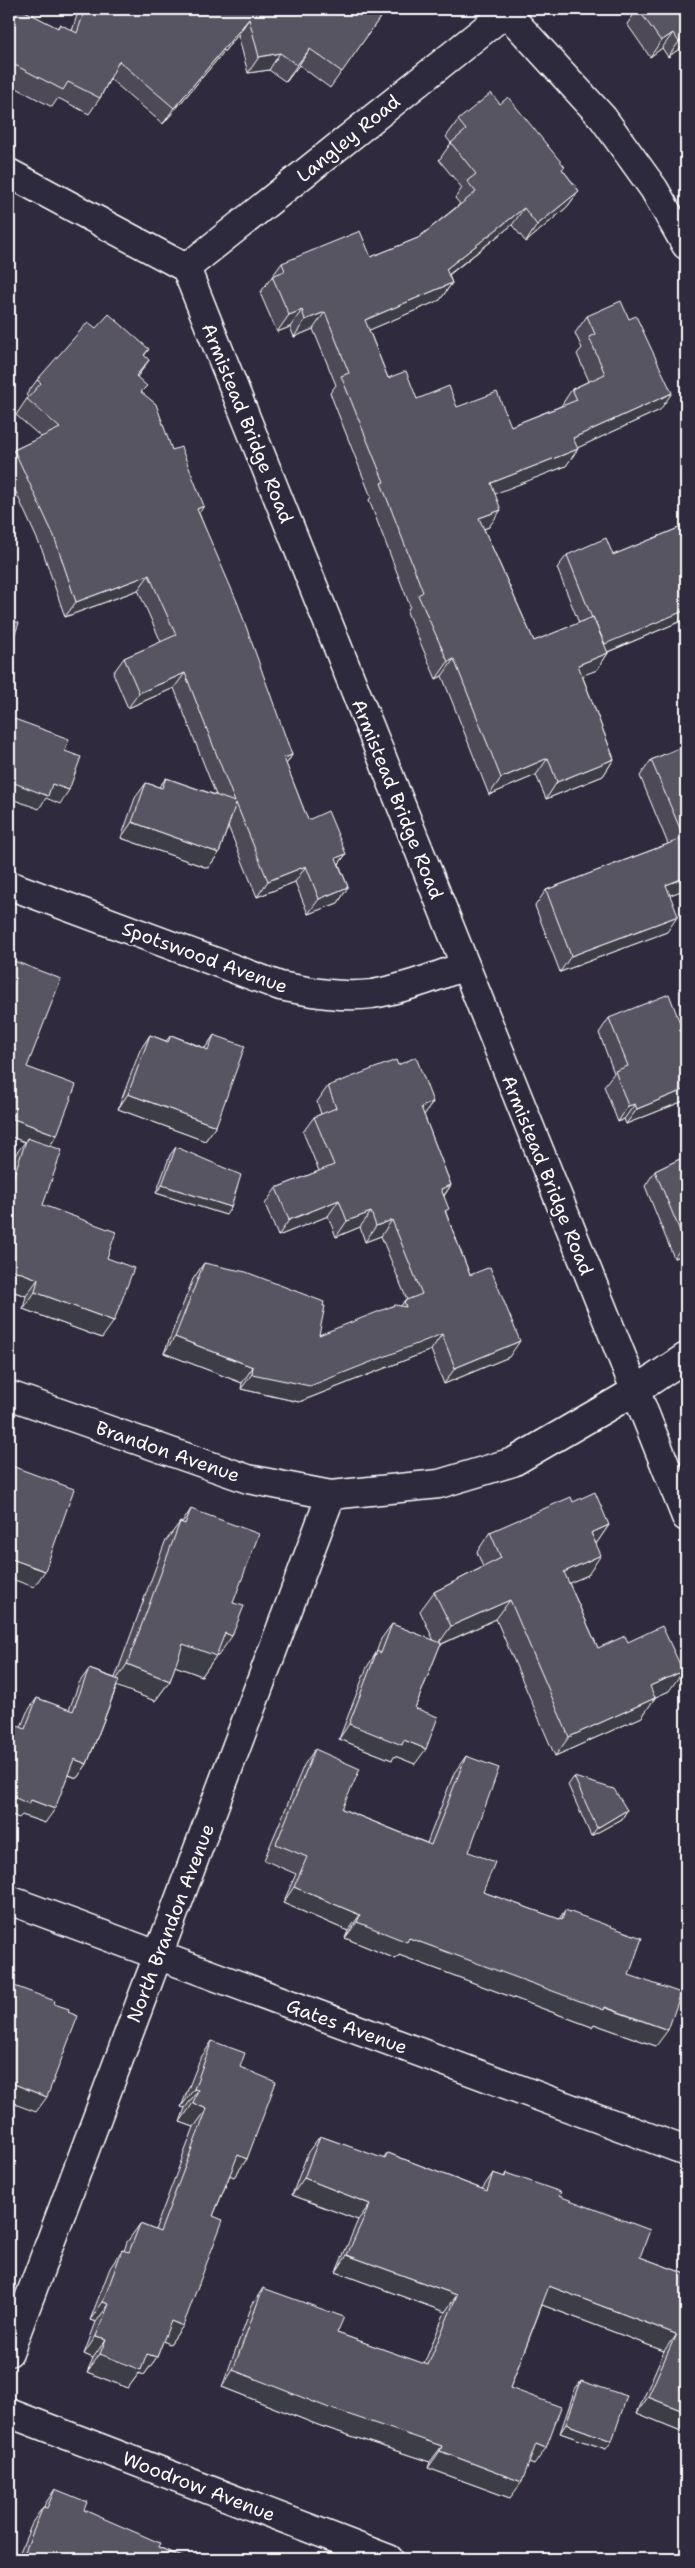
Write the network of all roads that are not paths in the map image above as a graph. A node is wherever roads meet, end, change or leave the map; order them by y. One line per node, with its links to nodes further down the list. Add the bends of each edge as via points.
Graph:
1 (506, 10): 3 (street, via 603,118 654,189); 4 (street, Langley Road)
2 (9, 173): 4 (street)
3 (686, 245)
4 (186, 268): 6 (street, Armistead Bridge Road)
5 (9, 886): 6 (street, Spotswood Avenue, via 280,986 320,994 372,994)
6 (464, 966): 8 (street, Armistead Bridge Road)
7 (686, 1357): 8 (street, Brandon Avenue)
8 (635, 1391): 10 (street, Brandon Avenue, via 513,1462 440,1484); 11 (street, Armistead Bridge Road)
9 (9, 1395): 10 (street, Brandon Avenue, via 248,1479)
10 (331, 1495): 13 (street, North Brandon Avenue)
11 (686, 1517)
12 (9, 1900): 13 (street, Gates Avenue)
13 (158, 1956): 14 (street, Gates Avenue); 15 (street, North Brandon Avenue)
14 (686, 2151)
15 (9, 2352)
16 (9, 2413): 17 (street, Woodrow Avenue)
17 (389, 2559)

